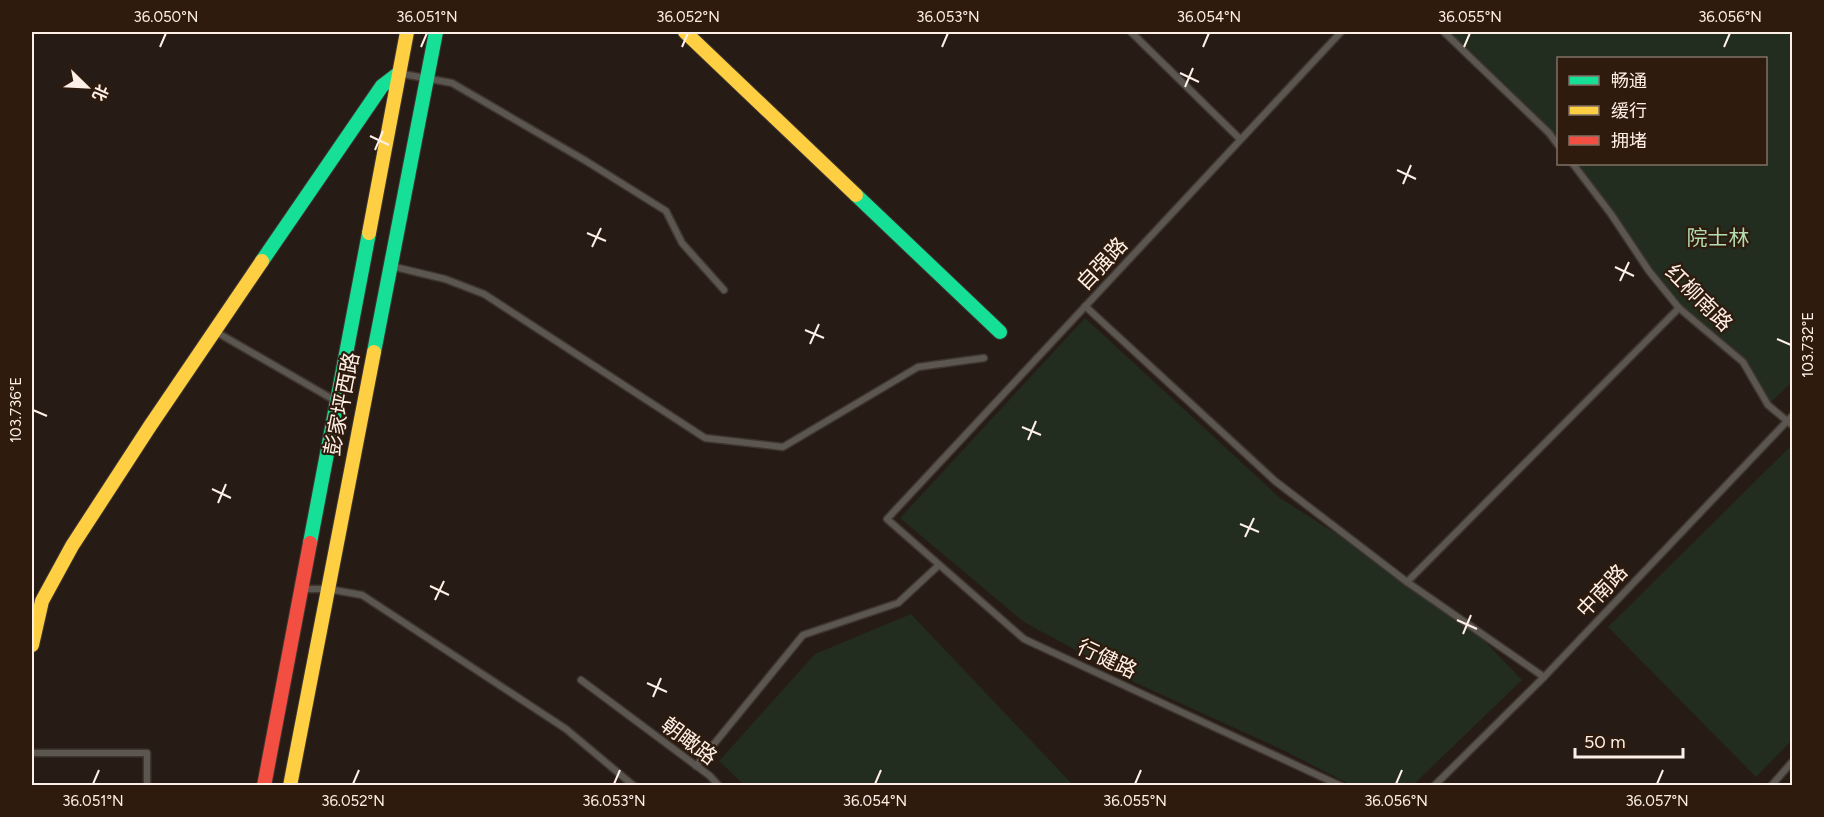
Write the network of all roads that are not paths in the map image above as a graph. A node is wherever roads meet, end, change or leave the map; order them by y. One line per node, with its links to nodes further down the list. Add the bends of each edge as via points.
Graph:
1 (407, 32): 7 (main road, 彭家坪西路)
2 (436, 32): 8 (main road, 彭家坪西路)
3 (685, 32): 17 (main road)
4 (1131, 32): 9 (lane)
5 (1341, 32): 9 (lane, 自强路)
6 (1444, 32): 10 (lane)
7 (399, 73): 8 (lane); 16 (main road, via 382,86); 19 (main road, 彭家坪西路)
8 (427, 78): 12 (main road, 彭家坪西路); 13 (lane, via 452,83 666,211 682,243)
9 (1240, 139): 14 (lane, 自强路)
10 (1557, 144)
11 (1574, 165): 15 (lane, 红柳南路, via 1648,271)
12 (390, 266): 18 (lane, via 445,279 484,294 705,438 783,447 918,367); 25 (main road, 彭家坪西路)
13 (724, 290)
14 (1085, 306): 21 (lane, 自强路); 23 (lane, via 1275,481)
15 (1679, 308): 20 (lane, 红柳南路, via 1743,362 1768,405); 23 (lane)
16 (214, 331): 19 (lane); 26 (main road, via 72,546 42,601)
17 (1000, 332)
18 (984, 358)
19 (337, 401): 24 (main road, 彭家坪西路)
20 (1791, 420): 27 (lane, 中南路)
21 (887, 519): 22 (lane, 行健路)
22 (939, 565): 31 (lane, via 898,603 803,635); 37 (lane, 行健路, via 1024,639)
23 (1407, 582): 27 (lane)
24 (301, 589): 25 (lane); 33 (main road, 彭家坪西路)
25 (328, 589): 34 (main road, 彭家坪西路); 35 (lane, via 362,595 566,729)
26 (32, 645)
27 (1544, 677): 38 (lane, 中南路)
28 (581, 680): 31 (lane, 朝瞰路)
29 (32, 753): 32 (lane, via 147,753)
30 (1792, 762): 39 (lane)
31 (696, 766): 36 (lane, 朝瞰路)
32 (147, 786)
33 (264, 786)
34 (290, 786)
35 (634, 786)
36 (719, 786)
37 (1341, 786)
38 (1434, 786)
39 (1771, 786)

